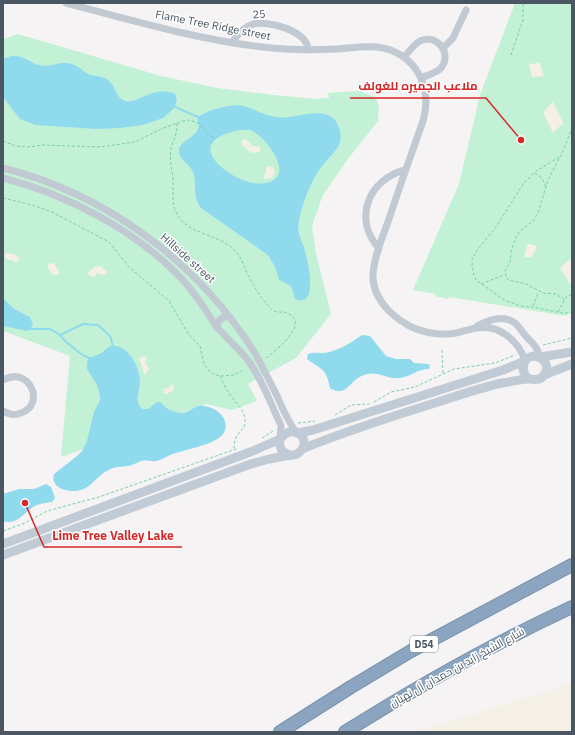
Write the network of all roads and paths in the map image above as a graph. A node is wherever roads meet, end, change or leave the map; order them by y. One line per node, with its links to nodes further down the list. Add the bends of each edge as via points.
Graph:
1 (66, 3): 4 (street, Flame Tree Ridge street)
2 (523, 3): 7 (path, via 523,20)
3 (466, 10): 5 (street, via 453,38)
4 (232, 42): 6 (street, Flame Tree Ridge street); 6 (street, 25, via 249,26 265,23 301,36 307,42)
5 (443, 48): 8 (street, via 436,41 426,39 416,43); 9 (street, via 445,58 442,67)
6 (308, 50): 8 (street, Flame Tree Ridge street, via 373,47)
7 (511, 55)
8 (404, 57): 9 (street, Flame Tree Ridge street)
9 (421, 78): 16 (street, Flame Tree Ridge street, via 426,92 426,107)
10 (177, 123): 12 (path, via 186,120 195,122); 13 (path, via 135,142 99,147 27,147); 38 (path, via 170,160 173,202 178,216 189,227 230,246 242,258 249,278 267,305 274,311 291,315 295,320 293,332)
11 (572, 128): 14 (path)
12 (215, 139)
13 (3, 141)
14 (559, 157): 17 (path); 19 (path)
15 (3, 168): 30 (street, Hillside street, via 64,189 131,225 177,261)
16 (405, 170): 21 (street, Flame Tree Ridge street); 21 (street, via 391,175 379,184 368,203 367,227)
17 (535, 172): 19 (path, via 542,178); 23 (path, via 523,184 504,216 474,254 472,270)
18 (3, 178): 32 (street, Hillside street, via 67,200 104,219 138,242 179,276)
19 (546, 188): 22 (path, via 536,217 517,235)
20 (3, 198): 44 (path, via 48,211 109,242 129,267 169,301 189,335 200,346 206,368)
21 (379, 248): 33 (street, Flame Tree Ridge street, via 373,274 375,288 381,301 394,316 412,327 430,333 458,333)
22 (505, 275): 23 (path); 24 (path, via 509,280 529,285)
23 (480, 284): 27 (path, via 509,302)
24 (538, 292): 26 (path, via 556,294); 27 (path)
25 (572, 294): 26 (path)
26 (564, 300): 28 (path)
27 (532, 307): 28 (path)
28 (558, 312): 29 (path)
29 (572, 313)
30 (230, 317): 32 (street, via 220,318); 48 (street, Hillside street, via 257,357)
31 (517, 325): 33 (street, Flame Tree Ridge street, via 510,320 494,318); 34 (street, via 510,329); 37 (street, via 537,346)
32 (217, 328): 49 (street, Hillside street, via 246,358 259,377 279,421)
33 (474, 328): 34 (street, Flame Tree Ridge street, via 495,329)
34 (509, 337): 39 (street, Flame Tree Ridge street, via 521,349)
35 (442, 350): 42 (path)
36 (572, 352): 37 (street)
37 (540, 357): 39 (street, via 530,357); 43 (street, via 547,368)
38 (264, 359)
39 (525, 361): 45 (street, via 524,374); 48 (street)
40 (572, 364): 43 (street)
41 (242, 371): 44 (path)
42 (443, 374)
43 (544, 375): 45 (street, via 538,380)
44 (220, 376): 50 (path, via 245,418 245,425 235,439)
45 (530, 379): 51 (street, via 496,385 417,408)
46 (3, 380): 47 (street, via 11,376 24,379 34,393 32,402 24,412 11,414)
47 (3, 411)
48 (297, 433): 49 (street, via 286,433); 51 (street, via 302,438)
49 (280, 439): 52 (street, via 280,447); 53 (street)
50 (234, 449)
51 (302, 449): 52 (street, via 297,454)
52 (289, 455): 54 (street, via 219,475)
53 (3, 544)
54 (3, 555)
55 (572, 565): 57 (highway, D54, via 411,651)
56 (572, 607): 58 (highway, شارع الشيخ زايد بن حمدان آل نهيان, via 453,668)
57 (280, 732)
58 (345, 732)

